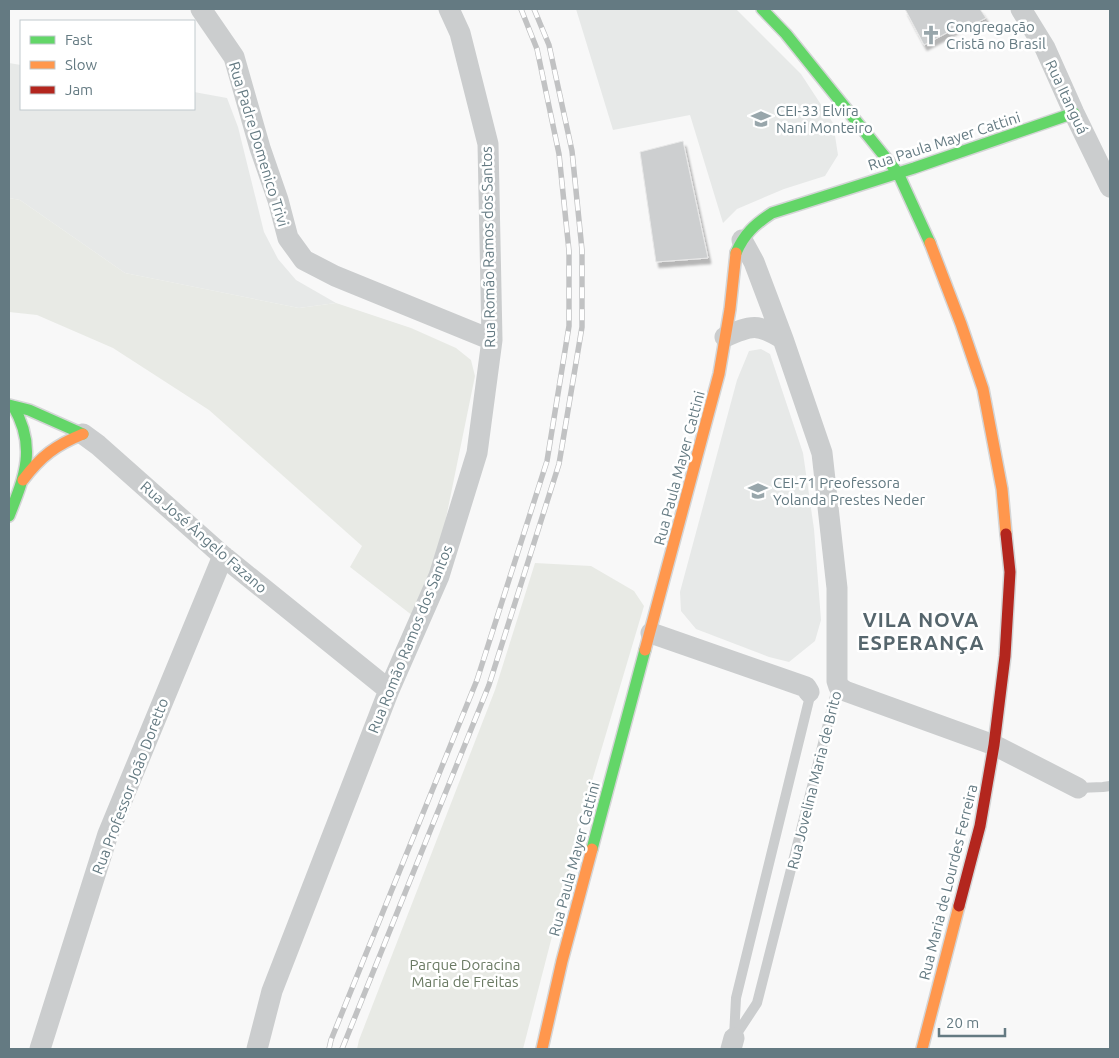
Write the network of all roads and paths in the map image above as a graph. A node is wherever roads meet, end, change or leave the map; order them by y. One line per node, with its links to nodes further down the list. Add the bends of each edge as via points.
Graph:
1 (202, 9): 15 (street, Rua Padre Domenico Trivi, via 234,58 288,238 304,260 335,276)
2 (449, 9): 15 (street, Rua Romão Ramos dos Santos, via 460,33 488,144)
3 (762, 9): 6 (street, Rua Maria de Lourdes Ferreira, via 786,34)
4 (1021, 9): 5 (street, Rua Itanguá, via 1045,48)
5 (1074, 113): 6 (street, Rua Paula Mayer Cattini); 7 (street, Rua Itanguá)
6 (898, 173): 8 (street, Rua Paula Mayer Cattini, via 772,213 757,221); 25 (street, Rua Maria de Lourdes Ferreira, via 934,252 983,389 1002,489 1010,572 1005,656)
7 (1110, 187)
8 (742, 240): 9 (street, Rua Paula Mayer Cattini); 10 (street, Rua Jovelina Maria de Brito)
9 (732, 276): 10 (street); 11 (street, Rua Paula Mayer Cattini)
10 (762, 284): 14 (street, Rua Jovelina Maria de Brito)
11 (730, 308): 12 (street); 13 (street, Rua Paula Mayer Cattini)
12 (758, 326): 13 (street); 14 (street)
13 (725, 337): 21 (street, Rua Paula Mayer Cattini, via 719,374)
14 (783, 338): 22 (street, Rua Jovelina Maria de Brito, via 822,453 837,588)
15 (492, 340): 23 (street, Rua Romão Ramos dos Santos, via 477,452 439,576)
16 (11, 406): 17 (street, Rua José Ângelo Fazano, via 29,410); 18 (street, via 25,427 27,456)
17 (83, 434): 18 (street, via 49,450); 20 (street, Rua José Ângelo Fazano)
18 (23, 480): 19 (street)
19 (9, 516)
20 (223, 556): 23 (street, Rua José Ângelo Fazano); 29 (street, Rua Professor João Doretto, via 108,834)
21 (651, 634): 24 (street, via 806,687); 31 (street, Rua Paula Mayer Cattini, via 562,961)
22 (839, 687): 25 (street); 28 (lane, Rua Jovelina Maria de Brito, via 757,1003)
23 (389, 690): 30 (street, Rua Romão Ramos dos Santos, via 272,991)
24 (809, 692): 28 (lane, Rua Jovelina Maria de Brito, via 736,998)
25 (994, 744): 27 (street); 32 (street, Rua Maria de Lourdes Ferreira, via 980,826)
26 (1110, 786): 27 (lane)
27 (1078, 788)
28 (733, 1044)
29 (40, 1049)
30 (256, 1049)
31 (542, 1049)
32 (922, 1049)

